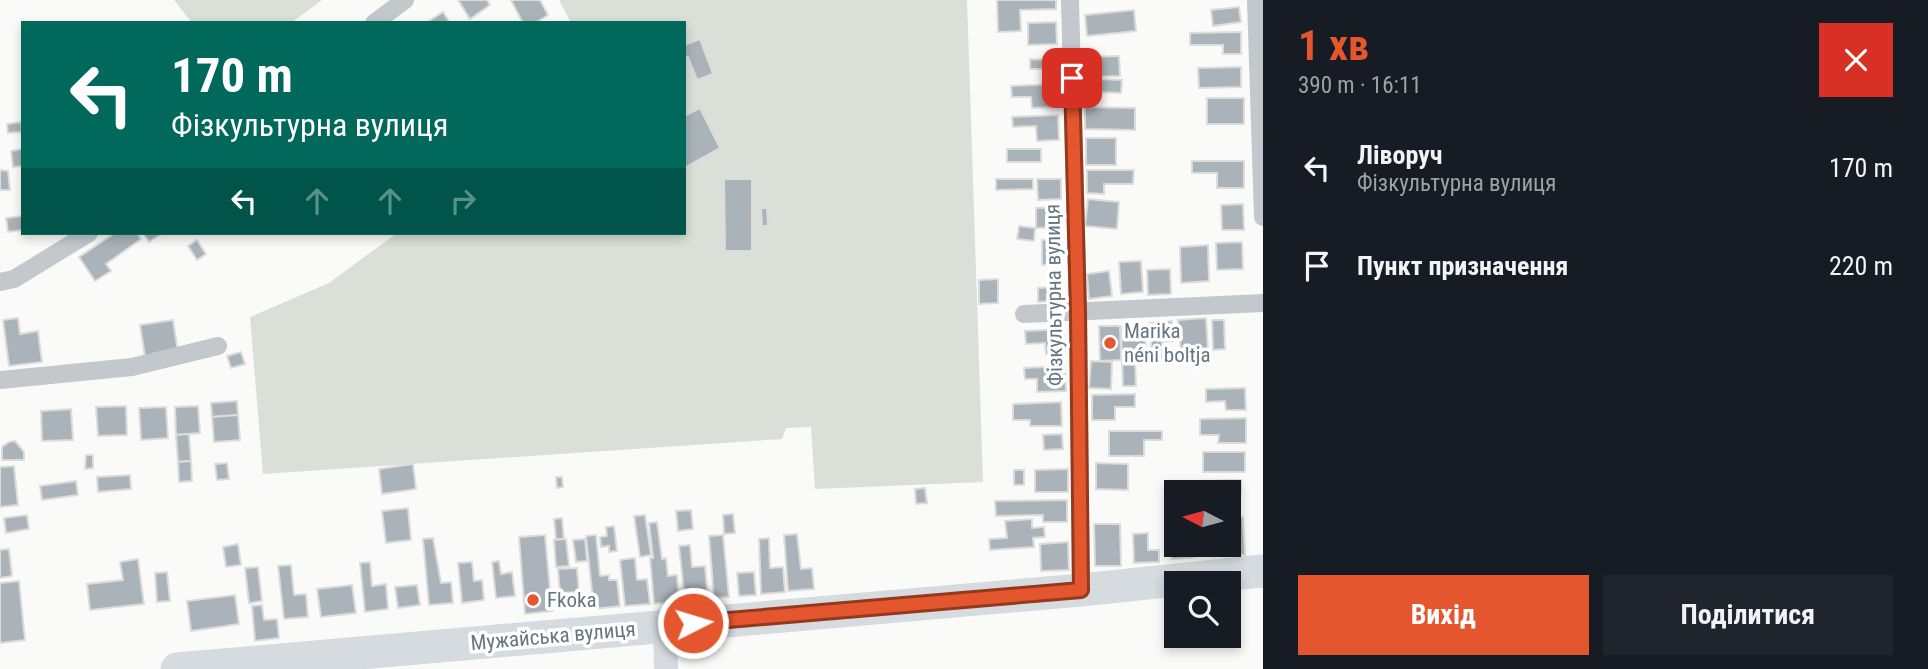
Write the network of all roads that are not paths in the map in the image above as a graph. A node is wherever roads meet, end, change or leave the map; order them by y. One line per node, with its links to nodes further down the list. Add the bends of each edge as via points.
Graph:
1 (405, 0): 4 (street)
2 (1070, 0): 9 (street, Фізкультурна вулиця)
3 (1256, 0): 5 (street)
4 (377, 21)
5 (1263, 217)
6 (86, 235): 7 (street, via 13,279)
7 (0, 282)
8 (1263, 303): 9 (street)
9 (1078, 312): 10 (street); 14 (street, Фізкультурна вулиця)
10 (1024, 314)
11 (218, 346): 12 (street, via 132,367)
12 (0, 380)
13 (1263, 571): 14 (highway, Мужайська вулиця)
14 (1081, 590): 15 (highway, Мужайська вулиця)
15 (665, 626): 16 (highway, Мужайська вулиця); 17 (main road)
16 (177, 669)
17 (666, 669)

